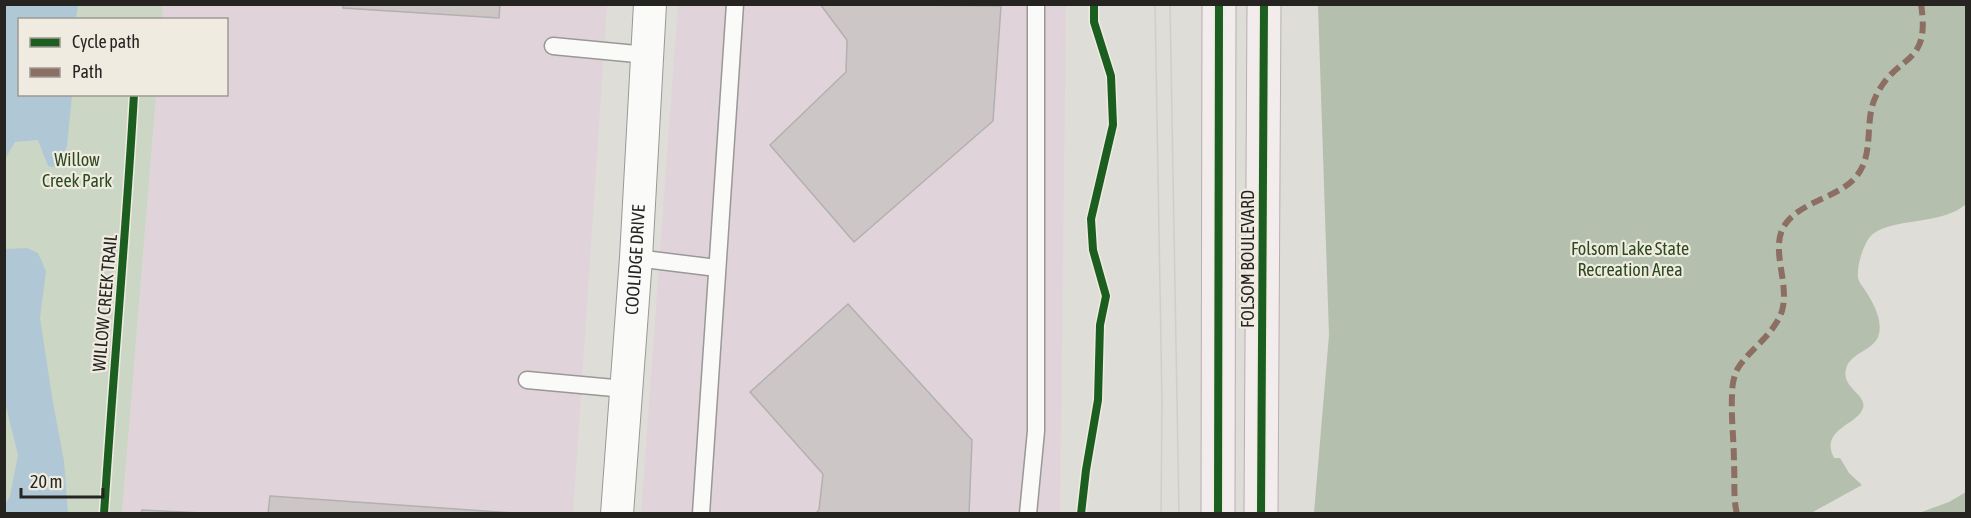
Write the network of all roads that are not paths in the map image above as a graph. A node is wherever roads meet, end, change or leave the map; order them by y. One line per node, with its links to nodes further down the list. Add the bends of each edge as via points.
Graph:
1 (650, 4): 7 (street, COOLIDGE DRIVE)
2 (735, 4): 9 (lane)
3 (1036, 4): 14 (lane, via 1036,431)
4 (1219, 4): 15 (main road, FOLSOM BOULEVARD)
5 (1264, 4): 16 (main road, FOLSOM BOULEVARD)
6 (553, 46): 7 (lane)
7 (647, 55): 8 (street, COOLIDGE DRIVE)
8 (636, 258): 9 (lane); 11 (street, COOLIDGE DRIVE)
9 (717, 268): 13 (lane)
10 (527, 380): 11 (lane)
11 (625, 389): 12 (street, COOLIDGE DRIVE)
12 (616, 513)
13 (701, 513)
14 (1028, 513)
15 (1218, 513)
16 (1261, 513)

